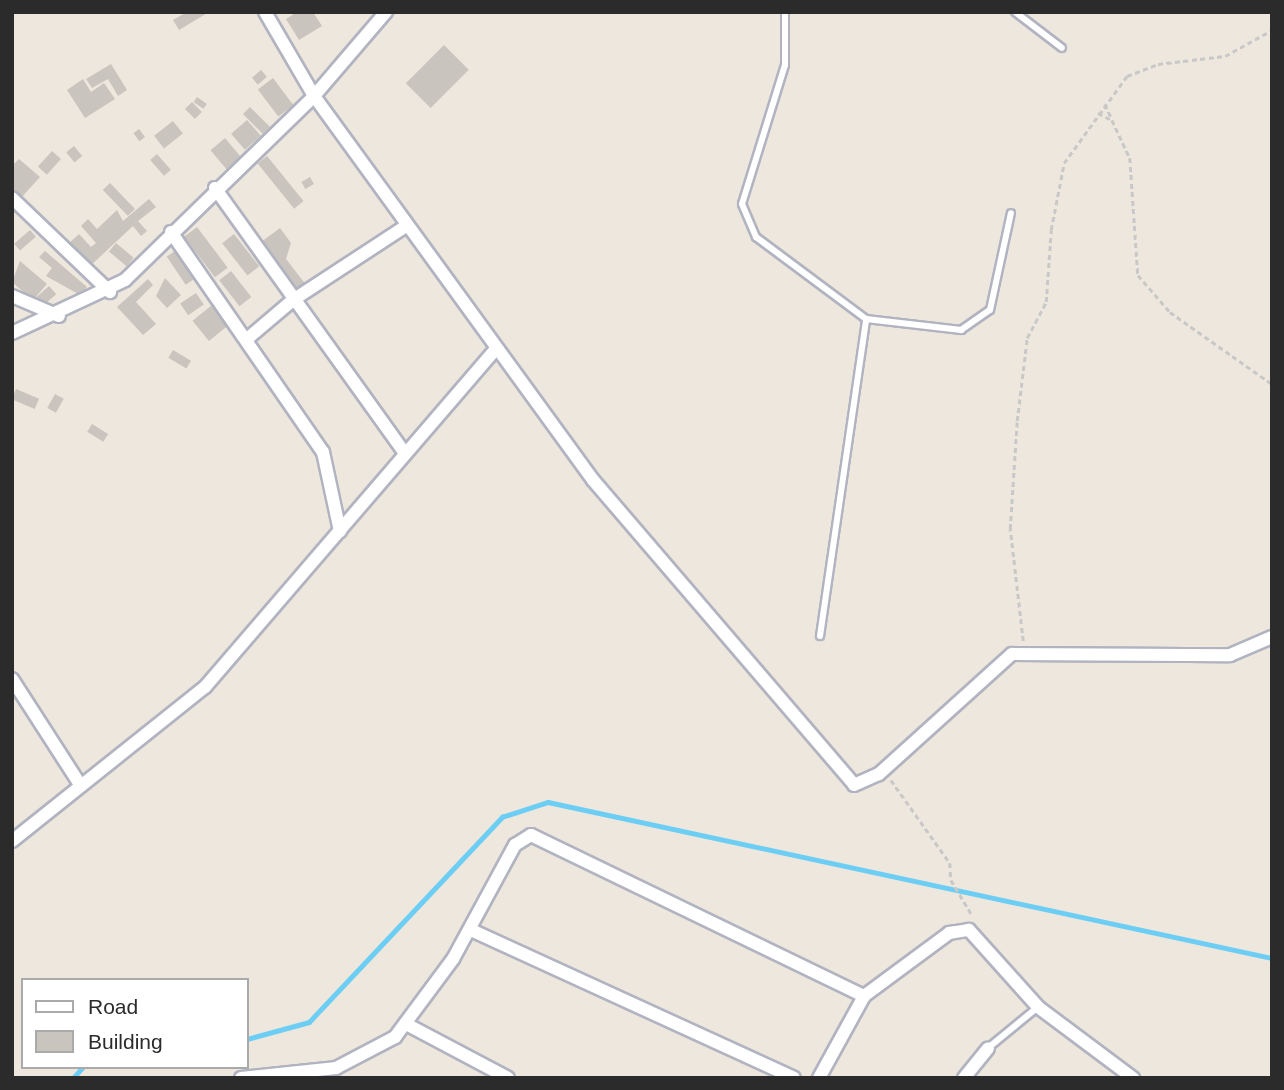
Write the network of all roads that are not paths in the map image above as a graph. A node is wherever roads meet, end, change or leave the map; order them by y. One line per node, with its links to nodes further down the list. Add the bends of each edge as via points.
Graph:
1 (265, 12): 6 (street)
2 (386, 12): 6 (street)
3 (785, 12): 16 (lane, via 785,65 756,149 742,204 744,222 756,237)
4 (1015, 12): 5 (lane)
5 (1062, 48)
6 (314, 96): 7 (street); 10 (street)
7 (215, 188): 11 (street); 14 (street)
8 (12, 198): 12 (street)
9 (1011, 213): 16 (lane, via 990,310 978,322 961,330)
10 (406, 226): 14 (street); 19 (street)
11 (171, 232): 12 (street); 18 (street)
12 (110, 292): 15 (street)
13 (12, 296): 15 (street)
14 (293, 300): 18 (street); 20 (street)
15 (59, 316): 17 (street)
16 (866, 319): 22 (lane)
17 (12, 333)
18 (247, 339): 21 (street, via 323,452)
19 (496, 349): 20 (street); 23 (street, via 593,480 854,785 876,776 1000,661 1024,651 1230,655)
20 (404, 452): 21 (street)
21 (340, 531): 25 (street, via 205,687)
22 (820, 636)
23 (1272, 637)
24 (12, 679): 25 (street)
25 (81, 786): 26 (street)
26 (12, 841)
27 (471, 930): 28 (street, via 515,845 531,835); 30 (street); 36 (street)
28 (864, 996): 29 (street, via 957,928 977,935); 37 (street)
29 (1038, 1007): 31 (lane); 40 (street)
30 (408, 1025): 33 (street, via 376,1051); 35 (street)
31 (988, 1048): 32 (street)
32 (979, 1059): 38 (street); 39 (street)
33 (320, 1075): 34 (street)
34 (241, 1078)
35 (508, 1078)
36 (794, 1078)
37 (819, 1078)
38 (964, 1078)
39 (979, 1078)
40 (1133, 1078)

